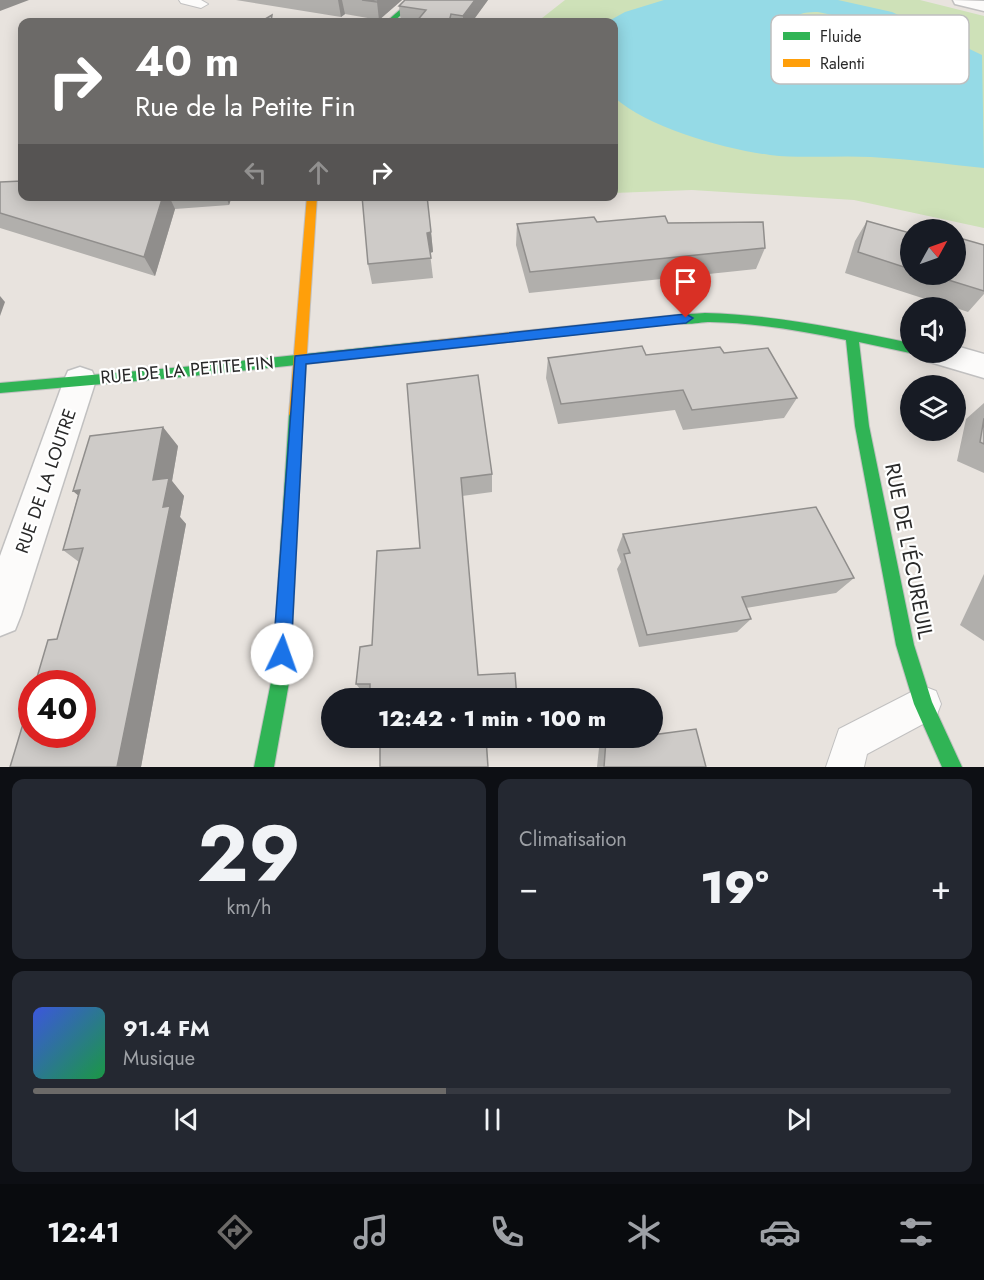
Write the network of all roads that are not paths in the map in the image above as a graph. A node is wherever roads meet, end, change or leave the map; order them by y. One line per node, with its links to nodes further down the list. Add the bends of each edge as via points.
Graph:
1 (186, 0): 4 (lane)
2 (415, 0): 6 (street)
3 (961, 0): 5 (street)
4 (201, 4)
5 (984, 6)
6 (393, 18)
7 (312, 201): 10 (street)
8 (852, 336): 9 (street, RUE DE LA PETITE FIN); 10 (street, RUE DE LA PETITE FIN, via 744,320 686,318); 16 (street, RUE DE L'ÉCUREUIL, via 862,426 905,645)
9 (900, 346)
10 (300, 359): 13 (street, RUE DE LA PETITE FIN); 17 (street, via 281,677)
11 (966, 360): 12 (street)
12 (984, 366)
13 (80, 380): 14 (street, RUE DE LA PETITE FIN); 15 (street, RUE DE LA LOUTRE)
14 (0, 388)
15 (0, 615)
16 (923, 704): 18 (lane, via 852,742); 19 (street, RUE DE L'ÉCUREUIL)
17 (264, 767)
18 (845, 767)
19 (952, 767)

